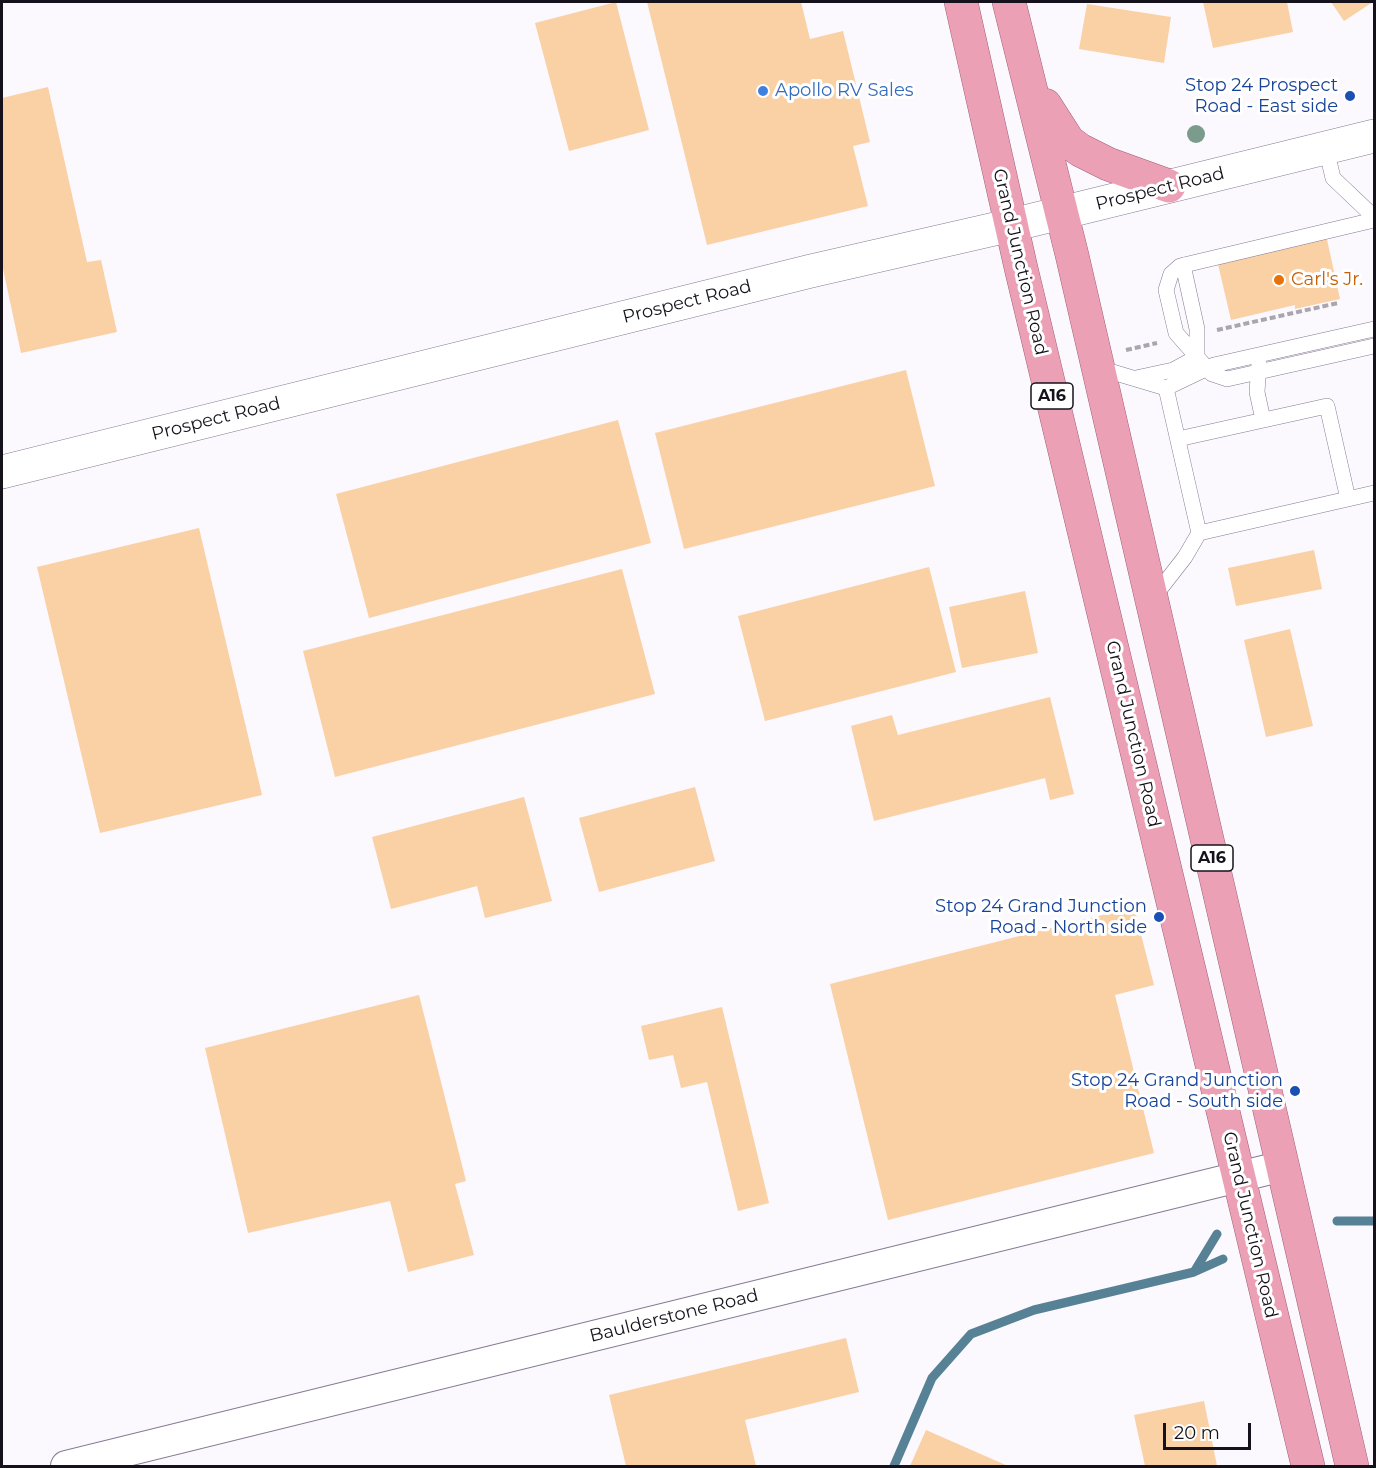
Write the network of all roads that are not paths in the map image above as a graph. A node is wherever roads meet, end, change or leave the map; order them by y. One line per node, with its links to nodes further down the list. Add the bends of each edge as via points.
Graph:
1 (961, 2): 9 (highway, Grand Junction Road / A16)
2 (1009, 2): 3 (highway, A16)
3 (1028, 77): 6 (highway, via 1068,141 1093,158); 7 (highway, A16)
4 (1374, 136): 5 (street, Prospect Road)
5 (1326, 148): 6 (street, Prospect Road); 8 (lane, via 1333,178)
6 (1169, 186): 7 (street, Prospect Road)
7 (1062, 213): 9 (street, Prospect Road); 15 (highway, A16)
8 (1374, 219): 10 (lane)
9 (1012, 225): 22 (street, Prospect Road, via 811,271); 28 (highway, Grand Junction Road / A16)
10 (1183, 265): 14 (lane, via 1197,329); 14 (lane, via 1171,274 1166,290 1176,333)
11 (1374, 329): 13 (lane)
12 (1374, 346): 17 (lane)
13 (1257, 355): 16 (lane); 17 (lane)
14 (1197, 357): 16 (lane); 18 (lane, via 1173,370)
15 (1110, 360): 18 (lane); 26 (highway, A16)
16 (1208, 369): 17 (lane, via 1227,379); 19 (lane)
17 (1261, 372): 20 (lane, via 1257,392)
18 (1134, 379): 19 (lane)
19 (1166, 388): 21 (lane)
20 (1263, 420): 21 (lane); 24 (lane, via 1326,406)
21 (1178, 439): 25 (lane)
22 (2, 472)
23 (1374, 493): 24 (lane)
24 (1348, 499): 25 (lane)
25 (1199, 533): 26 (lane)
26 (1152, 599): 27 (highway, A16)
27 (1282, 1166): 28 (street, Baulderstone Road); 31 (highway, A16)
28 (1239, 1177): 29 (street, Baulderstone Road); 30 (highway, Grand Junction Road / A16)
29 (66, 1467)
30 (1308, 1467)
31 (1352, 1467)

